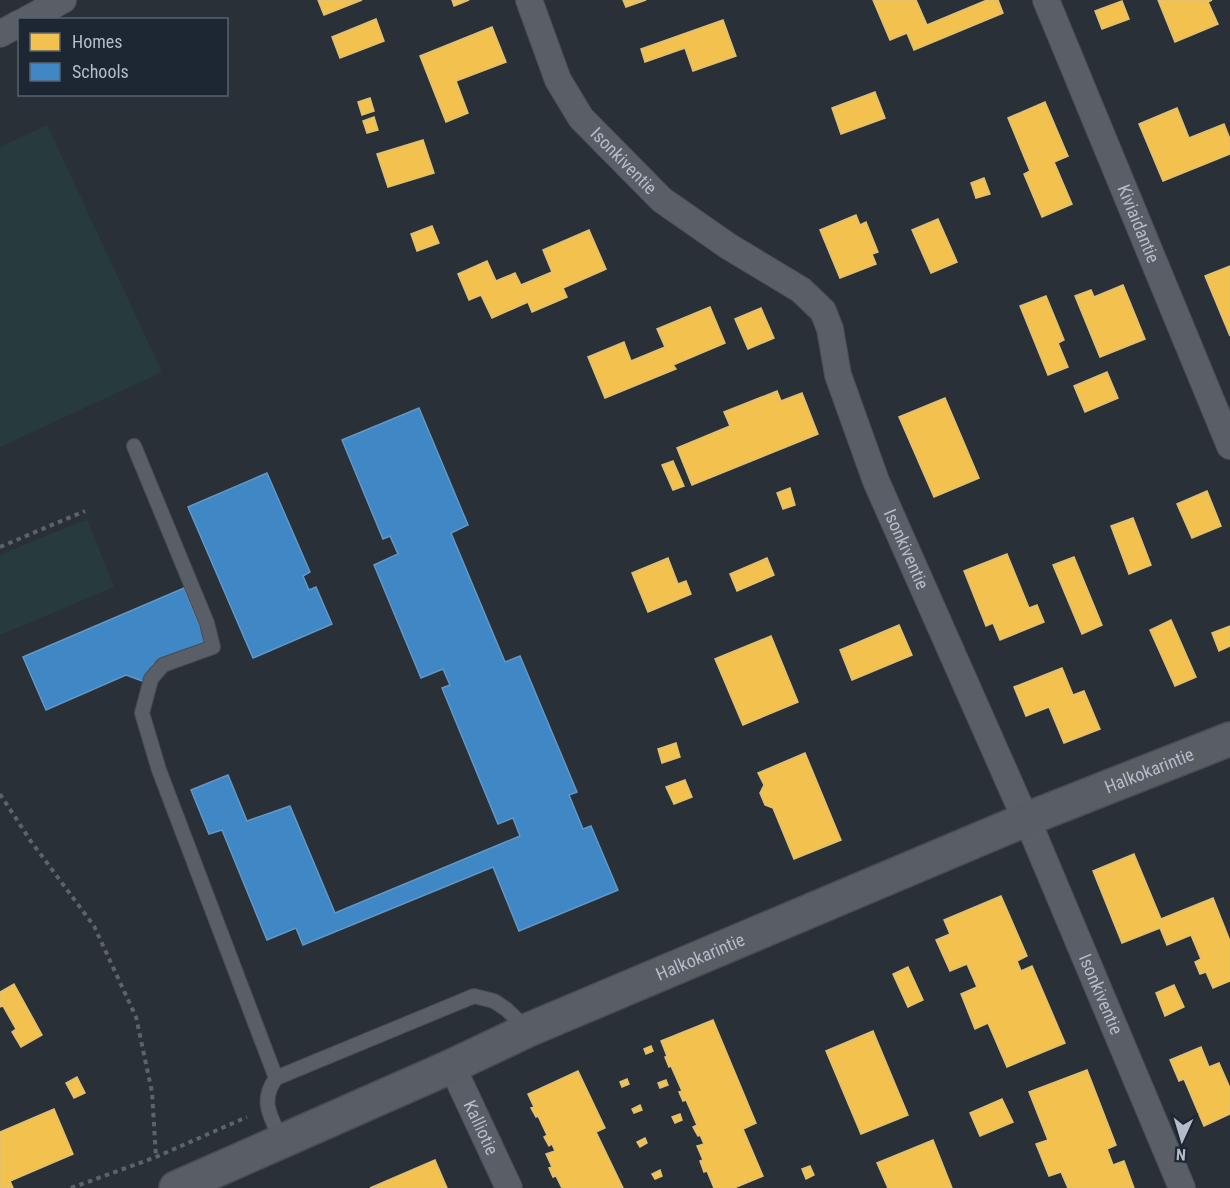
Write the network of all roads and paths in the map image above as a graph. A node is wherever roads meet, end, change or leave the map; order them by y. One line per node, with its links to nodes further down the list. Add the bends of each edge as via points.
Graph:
1 (63, 0): 4 (street)
2 (529, 0): 13 (street, Isonkiventie, via 558,80 581,118 662,200 801,290 823,311 838,375 876,481)
3 (1046, 0): 8 (street, Kiviaidantie)
4 (30, 18)
5 (18, 24): 6 (street)
6 (0, 34)
7 (134, 446): 16 (lane, via 207,623 213,647 163,665 151,679 142,713 159,770)
8 (1230, 446)
9 (86, 510): 10 (path)
10 (0, 547)
11 (1230, 739): 13 (street, Halkokarintie)
12 (0, 794): 18 (path, via 94,926 136,1017 152,1092)
13 (1027, 819): 14 (street, Halkokarintie); 21 (street, Isonkiventie)
14 (528, 1030): 15 (street, Halkokarintie); 16 (lane, via 494,1001 474,996)
15 (452, 1066): 17 (street, Halkokarintie); 20 (street, Kalliotie)
16 (276, 1078): 17 (lane, via 270,1087 267,1108)
17 (282, 1141): 19 (street, Halkokarintie)
18 (156, 1157)
19 (176, 1188)
20 (508, 1188)
21 (1182, 1188)

